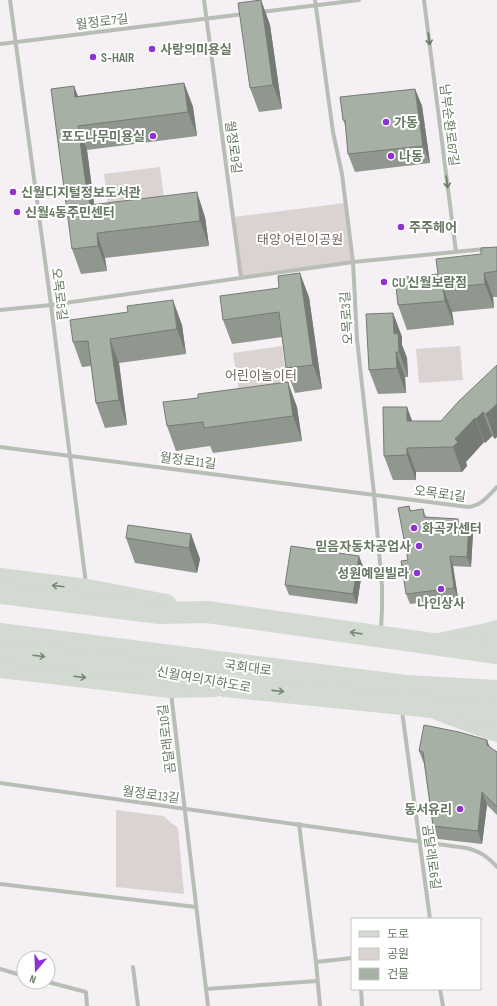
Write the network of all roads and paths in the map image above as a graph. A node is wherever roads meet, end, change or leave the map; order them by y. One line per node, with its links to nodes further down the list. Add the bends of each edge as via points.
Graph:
1 (10, 0): 10 (street, 오목로5길)
2 (204, 0): 9 (street)
3 (315, 0): 6 (street, 오목로3길)
4 (359, 0): 6 (street)
5 (424, 0): 13 (street, 남부순환로67길, one-way to 13)
6 (316, 5): 7 (street); 14 (street, 오목로3길)
7 (254, 13)
8 (246, 14): 9 (street, 월정로7길)
9 (207, 19): 10 (street, 월정로7길); 15 (street, 월정로9길)
10 (16, 42): 11 (street, 월정로7길); 16 (street, 오목로5길)
11 (0, 44)
12 (490, 248): 13 (street)
13 (456, 252): 14 (street)
14 (353, 262): 15 (street); 21 (street, 오목로3길, via 357,340)
15 (241, 277): 16 (street)
16 (51, 305): 17 (street); 19 (street, 오목로5길)
17 (0, 310)
18 (0, 447): 19 (street, 월정로11길)
19 (70, 455): 21 (street, 월정로11길); 23 (street, 오목로5길)
20 (497, 487): 21 (street, 오목로1길, via 481,503 468,507)
21 (374, 494): 29 (street, 오목로3길, via 382,586)
22 (0, 579): 23 (main road, one-way to 22)
23 (87, 590): 25 (main road)
24 (0, 593): 25 (main road, via 160,613)
25 (207, 612): 29 (main road, one-way to 25)
26 (0, 624): 34 (main road, 국회대로, via 408,677)
27 (497, 631): 30 (main road)
28 (0, 634): 37 (main road, 국회대로, via 406,686)
29 (380, 636): 30 (main road)
30 (436, 644): 32 (main road)
31 (0, 651): 35 (main road, 신월여의지하도로, one-way to 35, via 171,672)
32 (497, 653)
33 (0, 667): 36 (main road, one-way to 36)
34 (497, 681)
35 (225, 686): 36 (main road); 38 (main road, 신월여의지하도로, one-way to 38)
36 (170, 687): 43 (street, 곰달래로10길)
37 (497, 691)
38 (401, 704): 39 (main road, 신월여의지하도로); 45 (street, 곰달래로6길)
39 (432, 707): 40 (main road); 41 (main road)
40 (497, 711)
41 (497, 731)
42 (0, 783): 43 (street, 월정로13길)
43 (185, 808): 44 (street, 월정로13길); 48 (street, 곰달래로10길)
44 (299, 824): 45 (street, 월정로13길); 51 (street)
45 (420, 841): 46 (street, 월정로13길, via 472,850 487,856); 49 (street, 곰달래로6길)
46 (497, 867)
47 (0, 884): 48 (street)
48 (196, 907): 57 (street, 곰달래로10길)
49 (430, 918)
50 (351, 958): 51 (street)
51 (316, 962): 55 (street)
52 (133, 967): 61 (street)
53 (0, 970): 54 (street)
54 (16, 974)
55 (317, 981): 57 (street); 63 (street)
56 (56, 984): 60 (street, via 86,992)
57 (206, 989): 62 (street, 곰달래로10길)
58 (361, 990): 64 (street)
59 (440, 990): 65 (street)
60 (87, 1006)
61 (138, 1006)
62 (208, 1006)
63 (320, 1006)
64 (362, 1006)
65 (443, 1006)

